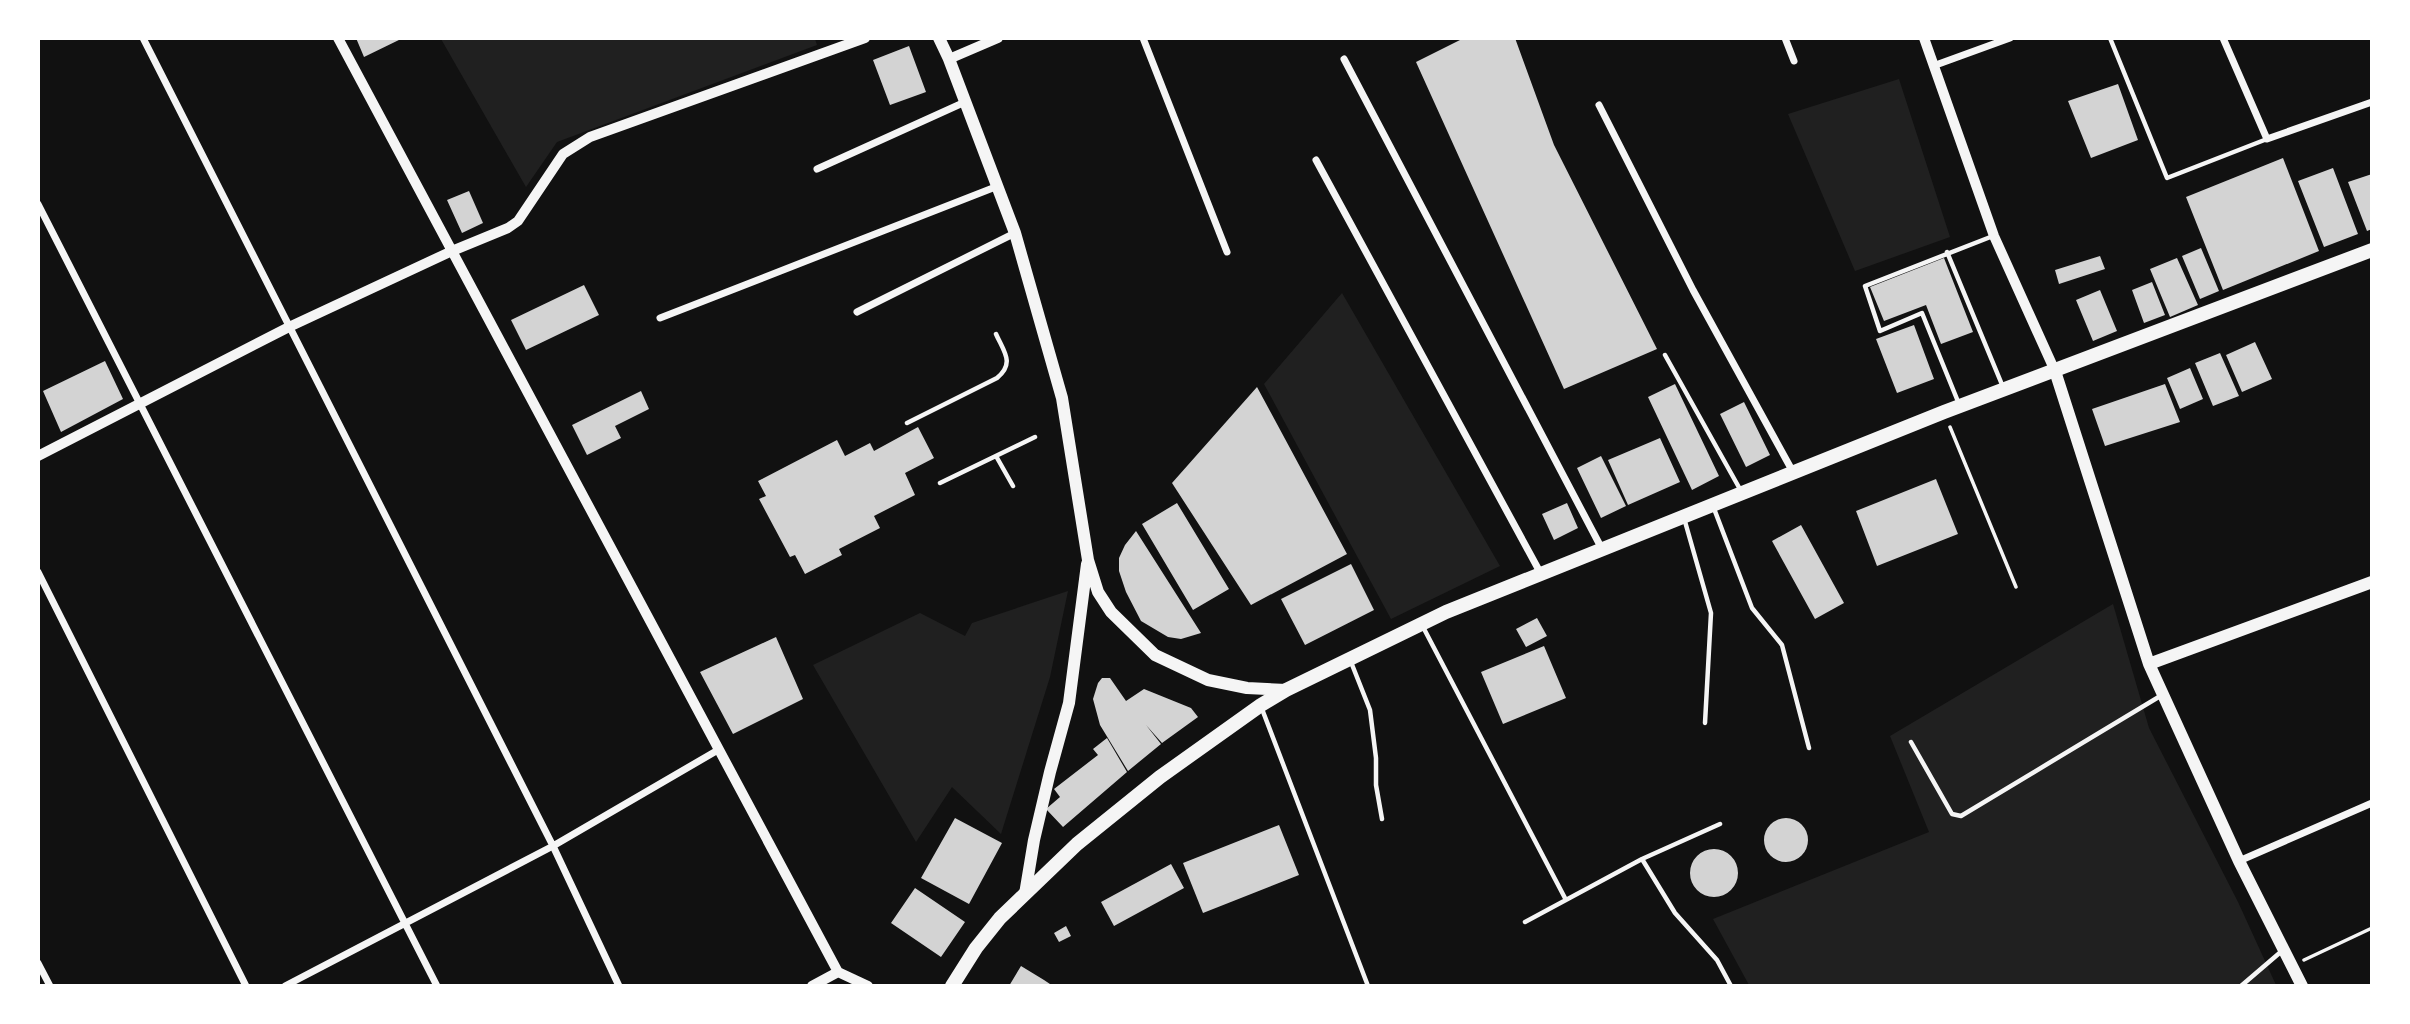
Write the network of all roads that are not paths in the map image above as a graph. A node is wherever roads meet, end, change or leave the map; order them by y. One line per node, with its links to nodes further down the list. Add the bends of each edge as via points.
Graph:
1 (143, 38): 32 (street)
2 (338, 38): 27 (street)
3 (865, 38): 27 (street, via 590,136 562,154 518,221)
4 (939, 38): 12 (main road)
5 (998, 38): 12 (street)
6 (1143, 38): 28 (street)
7 (1785, 38): 14 (street)
8 (1924, 38): 15 (street)
9 (2010, 38): 15 (street)
10 (2110, 38): 19 (lane, via 2167,178)
11 (2223, 38): 19 (street)
12 (949, 59): 16 (main road)
13 (1344, 59): 49 (street)
14 (1794, 61)
15 (1933, 66): 25 (street)
16 (965, 102): 21 (street); 22 (main road)
17 (2371, 102): 19 (street)
18 (1599, 105): 43 (street)
19 (2267, 139)
20 (1316, 160): 52 (street)
21 (817, 169)
22 (998, 186): 24 (main road); 31 (street)
23 (38, 204): 37 (street)
24 (1014, 233): 30 (street); 50 (main road, via 1062,398)
25 (1994, 236): 29 (lane); 35 (street)
26 (2371, 250): 35 (main road)
27 (453, 251): 32 (street); 63 (street)
28 (1227, 252)
29 (1947, 252): 36 (lane); 38 (lane, via 1866,286 1880,331 1922,313)
30 (857, 312)
31 (660, 318)
32 (289, 327): 37 (street); 67 (street)
33 (996, 334): 39 (lane, via 1008,362 1006,370)
34 (1665, 355): 46 (lane)
35 (2055, 371): 36 (main road); 56 (main road)
36 (2004, 391): 38 (main road)
37 (140, 403): 41 (street); 72 (street)
38 (1960, 407): 43 (main road)
39 (907, 423)
40 (1035, 437): 42 (lane)
41 (38, 456)
42 (996, 456): 44 (lane); 45 (lane)
43 (1793, 472): 46 (main road)
44 (940, 483)
45 (1013, 486)
46 (1743, 494): 47 (main road)
47 (1713, 505): 48 (main road); 62 (lane, via 1752,608 1782,645)
48 (1683, 517): 49 (main road); 60 (lane, via 1711,613)
49 (1602, 549): 52 (main road)
50 (1088, 560): 57 (main road, via 1098,592 1111,612 1155,655 1208,680); 70 (main road, via 1069,703)
51 (38, 572): 78 (street)
52 (1541, 574): 54 (main road)
53 (2371, 582): 56 (main road)
54 (1421, 624): 55 (main road); 71 (lane)
55 (1349, 658): 57 (main road); 65 (lane, via 1370,710)
56 (2149, 664): 58 (main road)
57 (1286, 691): 59 (main road)
58 (2162, 694): 61 (lane, via 1961,817 1952,814); 69 (main road)
59 (1261, 705): 70 (main road, via 1119,809); 85 (lane)
60 (1705, 723)
61 (1911, 741)
62 (1809, 748)
63 (718, 750): 67 (street); 76 (street)
64 (2371, 803): 69 (street)
65 (1382, 819)
66 (1720, 824): 68 (lane)
67 (553, 846): 72 (street); 81 (street)
68 (1642, 859): 71 (lane); 86 (lane, via 1675,912 1717,960)
69 (2239, 861): 74 (main road)
70 (1025, 894): 84 (main road, via 1000,918)
71 (1566, 900): 73 (lane)
72 (406, 922): 79 (street); 80 (street)
73 (1525, 922)
74 (2283, 950): 87 (lane); 88 (main road)
75 (38, 963): 77 (street)
76 (838, 972): 82 (street); 83 (street)
77 (50, 985)
78 (246, 985)
79 (285, 985)
80 (437, 985)
81 (619, 985)
82 (812, 985)
83 (868, 985)
84 (952, 985)
85 (1368, 985)
86 (1731, 985)
87 (2241, 985)
88 (2302, 985)

